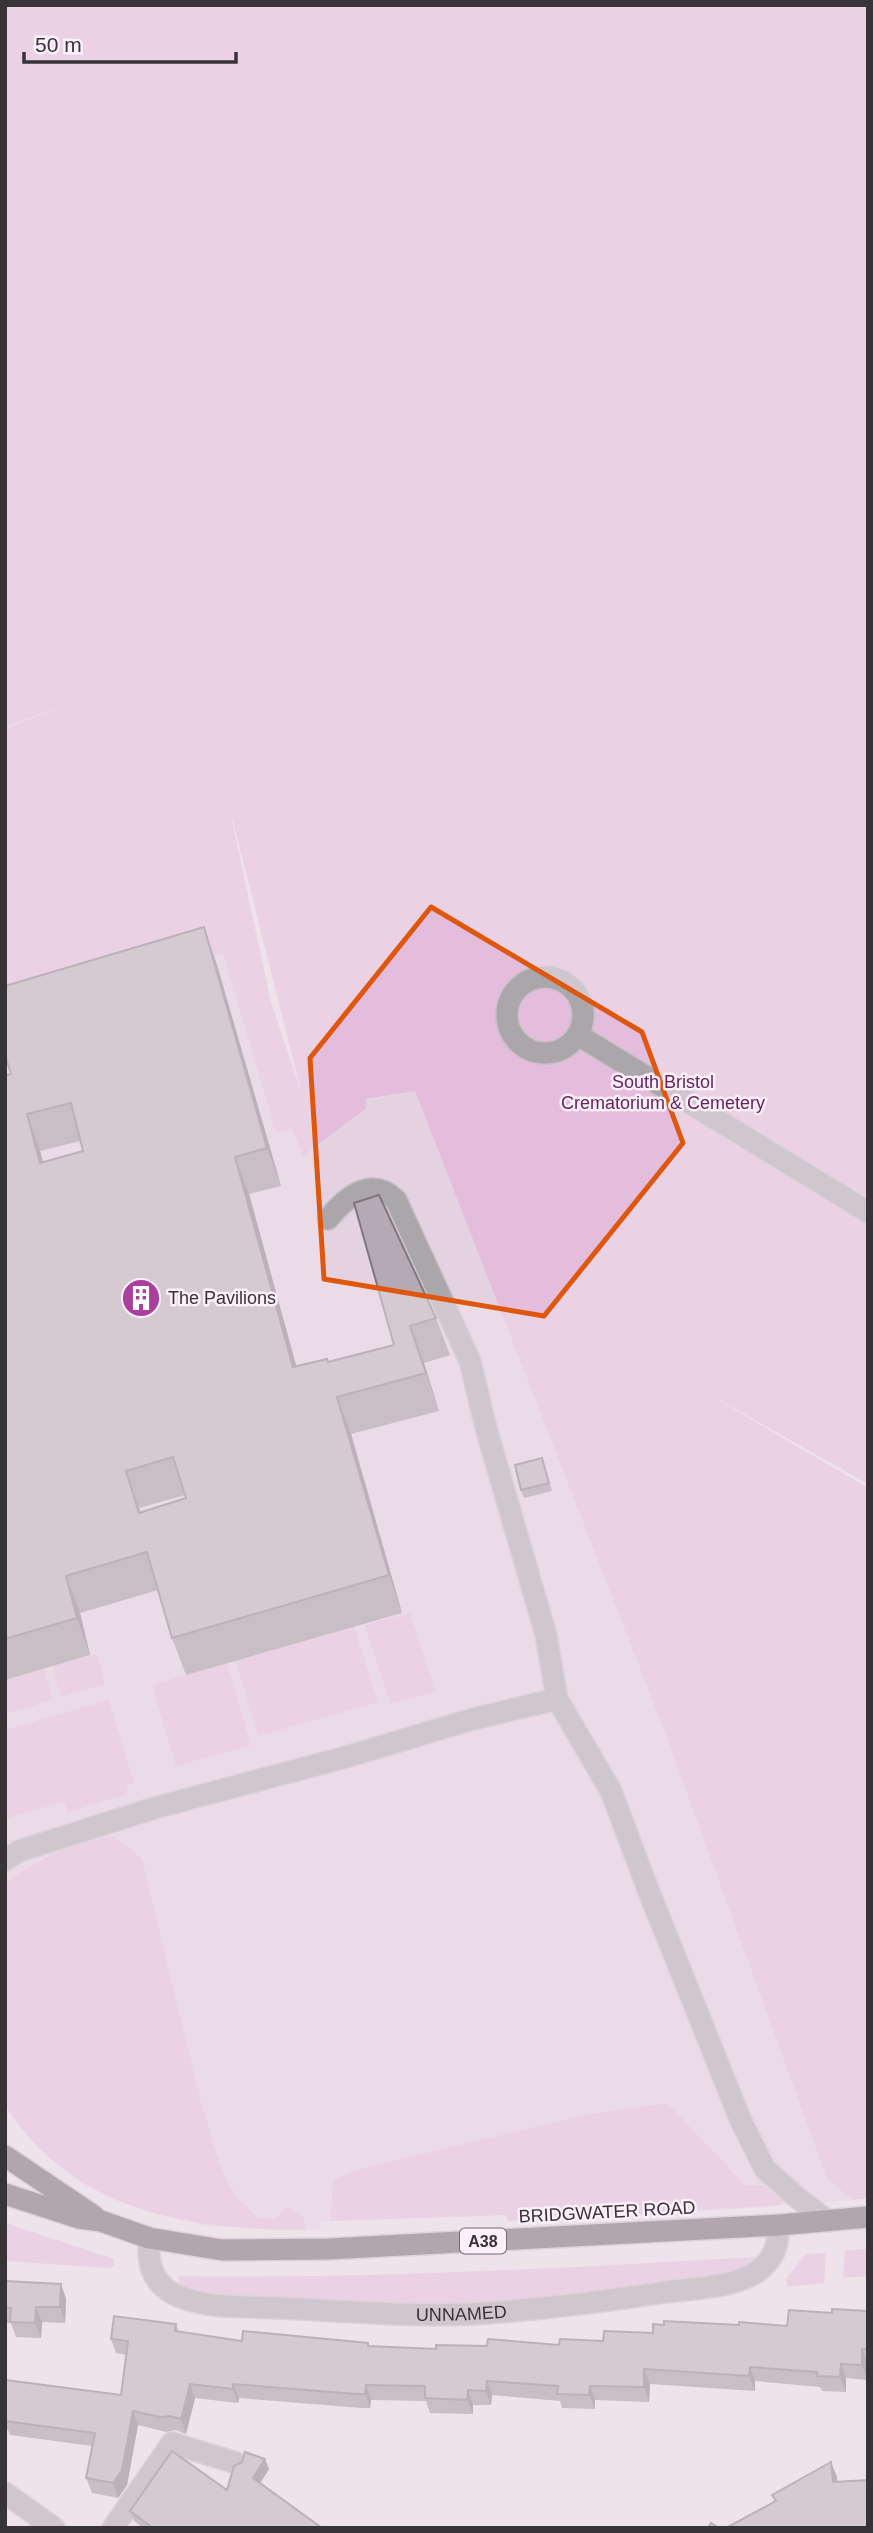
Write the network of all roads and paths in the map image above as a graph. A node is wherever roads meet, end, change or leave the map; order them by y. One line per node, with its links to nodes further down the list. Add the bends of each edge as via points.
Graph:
1 (578, 1035): 2 (street)
2 (868, 1212)
3 (328, 1219): 4 (street, via 342,1202 360,1191 388,1192 396,1200 470,1361 546,1636)
4 (557, 1699): 5 (street, via 158,1807 19,1851); 10 (street, via 611,1791 741,2120 765,2169)
5 (5, 1860)
6 (5, 2157): 9 (highway, BRIDGWATER ROAD / A38)
7 (5, 2194): 9 (highway, BRIDGWATER ROAD / A38)
8 (868, 2217): 10 (highway, BRIDGWATER ROAD / A38)
9 (101, 2221): 12 (highway, BRIDGWATER ROAD / A38)
10 (828, 2221): 11 (highway, BRIDGWATER ROAD / A38)
11 (779, 2225): 12 (highway, BRIDGWATER ROAD / A38, via 329,2249 222,2250); 12 (street, UNNAMED, via 778,2246 772,2257 757,2272 730,2283 591,2304 470,2314 202,2303 171,2292 154,2276 148,2263)
12 (149, 2238)
13 (236, 2463): 16 (street, via 172,2443)
14 (5, 2493): 15 (street)
15 (54, 2528)
16 (113, 2528)

